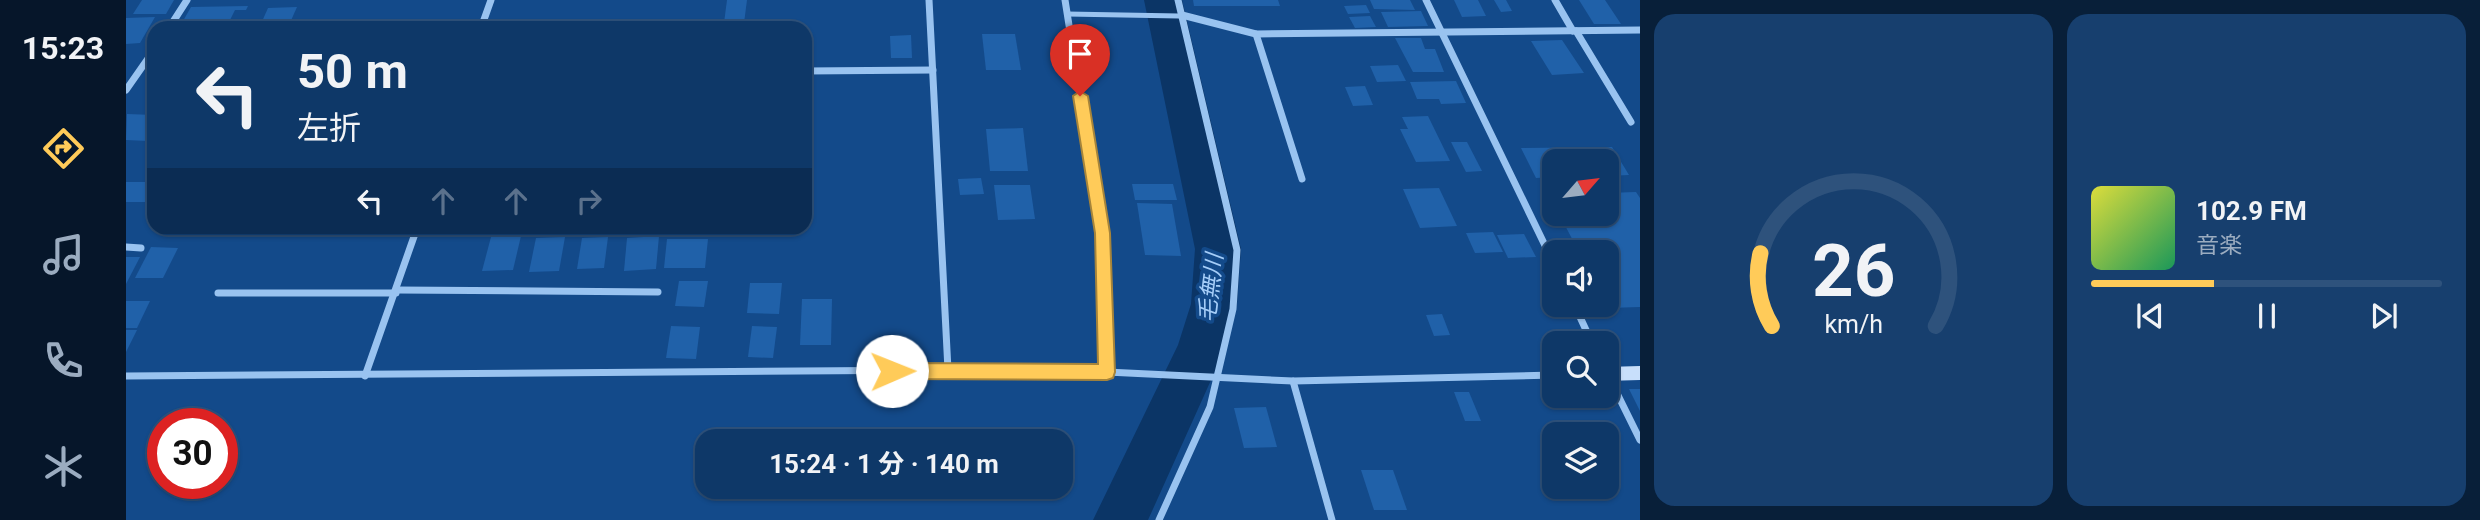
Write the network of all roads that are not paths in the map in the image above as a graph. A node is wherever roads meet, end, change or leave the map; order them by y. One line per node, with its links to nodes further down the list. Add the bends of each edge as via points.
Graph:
1 (187, 0): 11 (street)
2 (491, 0): 12 (street)
3 (929, 0): 18 (street)
4 (1065, 0): 8 (street)
5 (1178, 0): 10 (street)
6 (1426, 0): 14 (street)
7 (1555, 0): 15 (street)
8 (1067, 14): 9 (lane); 31 (street, via 1102,233)
9 (1156, 16): 10 (lane)
10 (1180, 16): 16 (street); 37 (street, via 1237,250 1233,309)
11 (174, 21)
12 (484, 21)
13 (1640, 30): 15 (street)
14 (1441, 31): 15 (street); 16 (street); 24 (street)
15 (1574, 31): 21 (street)
16 (1256, 34): 22 (street)
17 (147, 60): 20 (street)
18 (933, 70): 19 (street); 30 (street)
19 (812, 71)
20 (126, 90)
21 (1631, 122)
22 (1301, 178)
23 (415, 235): 27 (street)
24 (1542, 240)
25 (126, 247): 26 (street)
26 (141, 247)
27 (396, 291): 28 (street); 29 (street); 36 (street)
28 (659, 292)
29 (218, 293)
30 (948, 370): 31 (street); 36 (street)
31 (1107, 372): 37 (street)
32 (1619, 373): 33 (street)
33 (1640, 373)
34 (1542, 375): 38 (street)
35 (126, 376): 36 (street)
36 (365, 376)
37 (1215, 378): 38 (street); 41 (street, via 1210,407)
38 (1293, 380): 42 (street)
39 (1619, 397): 40 (street)
40 (1640, 440)
41 (1159, 520)
42 (1332, 520)

